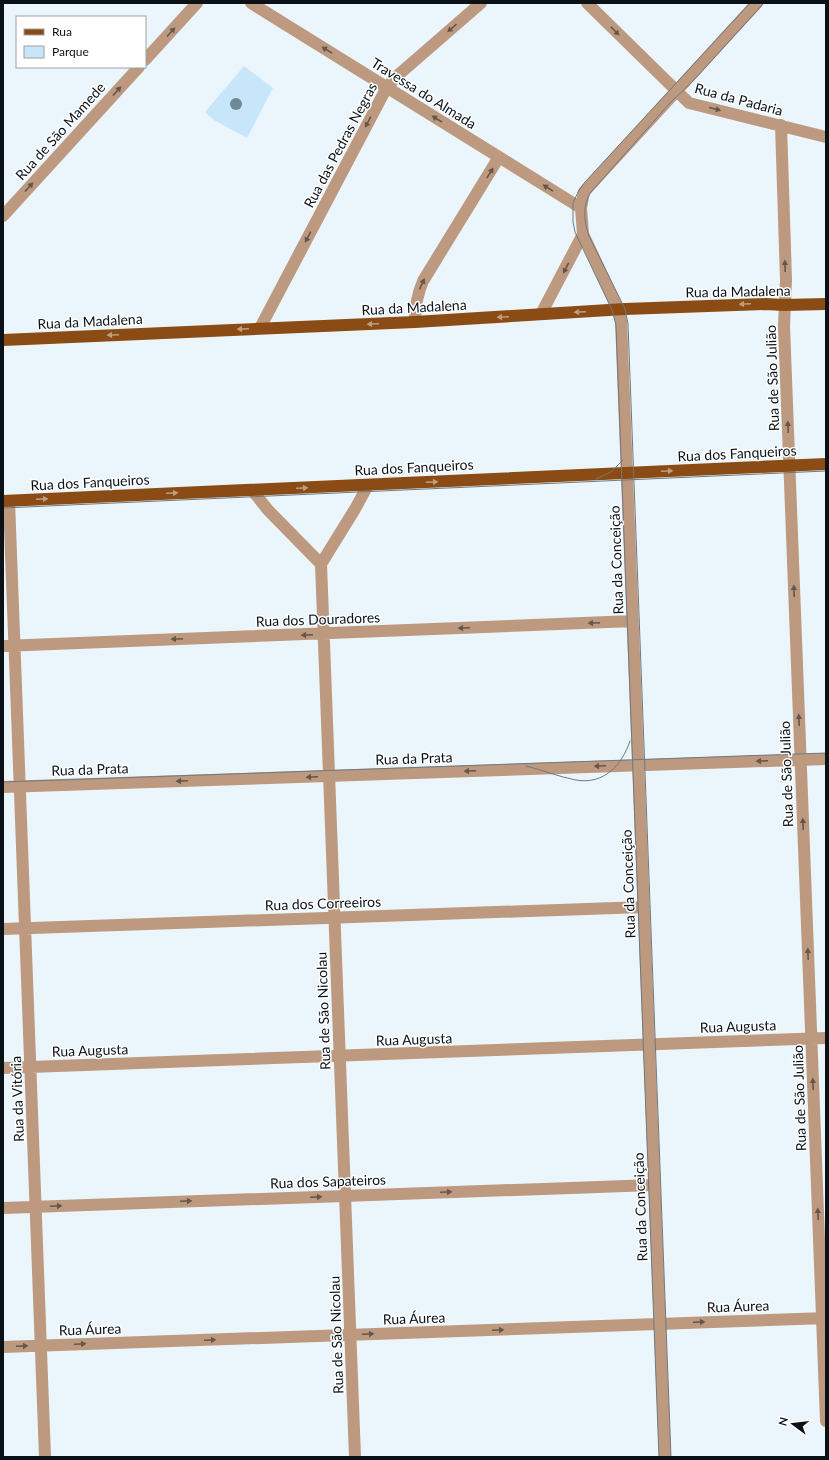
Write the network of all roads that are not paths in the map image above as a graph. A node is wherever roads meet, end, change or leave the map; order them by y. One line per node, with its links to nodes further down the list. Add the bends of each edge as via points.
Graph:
1 (197, 3): 6 (street, one-way to 1)
2 (251, 3): 8 (street, Travessa do Almada, one-way to 2)
3 (482, 3): 8 (street, Rua das Pedras Negras, one-way to 8)
4 (588, 3): 9 (street, Rua da Padaria, one-way to 9)
5 (757, 3): 9 (street)
6 (146, 59)
7 (138, 68): 14 (street, Rua de São Mamede, one-way to 7)
8 (386, 87): 12 (street, Travessa do Almada, one-way to 8); 21 (street, Rua das Pedras Negras, one-way to 21)
9 (676, 90): 10 (street, Rua da Padaria, one-way to 10, via 689,103); 13 (street, via 584,192)
10 (781, 126): 11 (street, Rua da Padaria); 17 (street, Rua de São Julião, one-way to 10, via 786,280)
11 (826, 137)
12 (499, 157): 13 (street, Travessa do Almada, one-way to 12); 20 (street, one-way to 12, via 415,306 423,281)
13 (581, 208): 15 (street, Rua da Conceição)
14 (3, 216)
15 (584, 234): 18 (street, Rua da Conceição); 19 (street, one-way to 19)
16 (826, 304): 17 (main road, Rua da Madalena)
17 (784, 305): 18 (main road, Rua da Madalena, one-way to 18); 24 (street, Rua de São Julião, one-way to 17)
18 (618, 310): 19 (main road, Rua da Madalena, one-way to 19); 25 (street, Rua da Conceição, via 621,320)
19 (541, 314): 20 (main road, Rua da Madalena, one-way to 20)
20 (416, 322): 21 (main road, Rua da Madalena, one-way to 21)
21 (260, 328): 22 (main road, Rua da Madalena, one-way to 22)
22 (3, 340)
23 (826, 464): 24 (main road, Rua dos Fanqueiros)
24 (790, 466): 25 (main road, Rua dos Fanqueiros, one-way to 24); 33 (street, Rua de São Julião, one-way to 24)
25 (628, 473): 26 (main road, Rua dos Fanqueiros, one-way to 25); 30 (street, Rua da Conceição)
26 (368, 484): 27 (main road, Rua dos Fanqueiros, one-way to 26); 29 (street)
27 (252, 490): 28 (main road, Rua dos Fanqueiros, one-way to 27); 29 (street)
28 (6, 501): 32 (street, Rua da Vitória)
29 (321, 564): 31 (street, Rua de São Nicolau)
30 (633, 622): 31 (street, Rua dos Douradores, one-way to 31); 35 (street, Rua da Conceição)
31 (324, 634): 32 (street, Rua dos Douradores, one-way to 32); 36 (street, Rua de São Nicolau)
32 (9, 645): 37 (street, Rua da Vitória)
33 (801, 759): 34 (street, Rua da Prata); 35 (street, Rua da Prata, one-way to 35); 43 (street, Rua de São Julião, one-way to 33)
34 (826, 759)
35 (638, 765): 36 (street, Rua da Prata, one-way to 36); 39 (street, Rua da Conceição)
36 (329, 776): 37 (street, Rua da Prata, one-way to 37); 40 (street, Rua de São Nicolau)
37 (20, 787): 38 (street, Rua da Prata); 41 (street, Rua da Vitória)
38 (3, 788)
39 (644, 907): 40 (street, Rua dos Correeiros); 45 (street, Rua da Conceição)
40 (335, 917): 41 (street, Rua dos Correeiros); 46 (street, Rua de São Nicolau)
41 (25, 928): 42 (street, Rua dos Correeiros); 47 (street, Rua da Vitória)
42 (3, 929)
43 (812, 1038): 44 (street, Rua Augusta); 45 (street, Rua Augusta); 53 (street, Rua de São Julião, one-way to 43)
44 (826, 1038)
45 (649, 1045): 46 (street, Rua Augusta); 49 (street, Rua da Conceição)
46 (340, 1056): 47 (street, Rua Augusta); 50 (street, Rua de São Nicolau)
47 (31, 1067): 48 (street, Rua Augusta); 51 (street, Rua da Vitória)
48 (3, 1068)
49 (654, 1185): 50 (street, Rua dos Sapateiros, one-way to 49); 54 (street, Rua da Conceição)
50 (345, 1196): 51 (street, Rua dos Sapateiros, one-way to 50); 55 (street, Rua de São Nicolau)
51 (36, 1206): 52 (street, Rua dos Sapateiros); 56 (street, Rua da Vitória)
52 (3, 1208)
53 (824, 1318): 54 (street, Rua Áurea, one-way to 53); 58 (street, Rua de São Julião)
54 (660, 1324): 55 (street, Rua Áurea, one-way to 54); 61 (street, Rua da Conceição)
55 (351, 1335): 56 (street, Rua Áurea, one-way to 55); 60 (street, Rua de São Nicolau)
56 (42, 1345): 57 (street, Rua Áurea, one-way to 56); 59 (street, Rua da Vitória)
57 (3, 1347)
58 (826, 1421)
59 (45, 1457)
60 (355, 1457)
61 (665, 1457)

